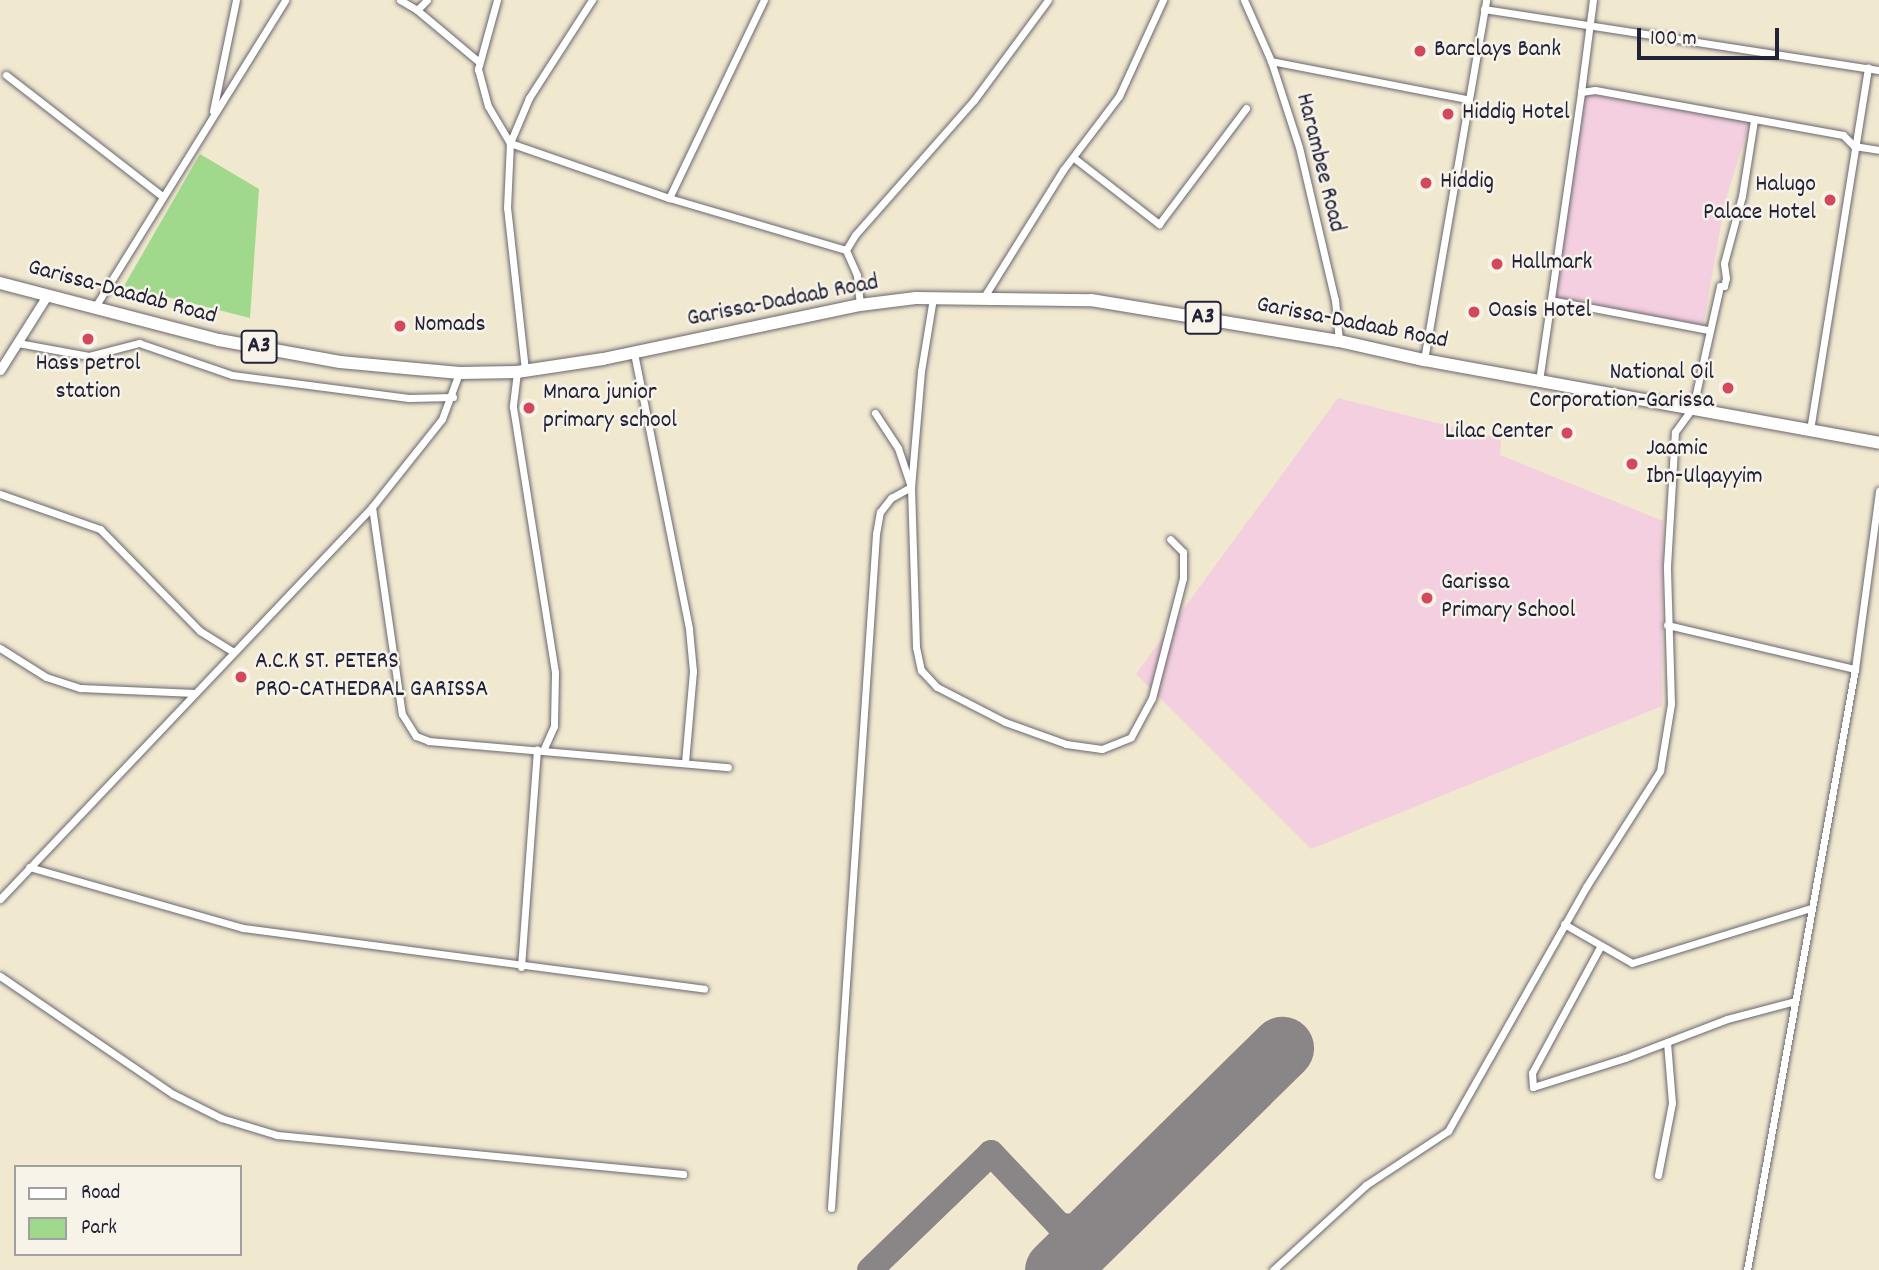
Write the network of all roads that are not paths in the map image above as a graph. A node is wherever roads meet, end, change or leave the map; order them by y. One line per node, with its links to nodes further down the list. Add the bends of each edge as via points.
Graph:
1 (236, 0): 24 (street)
2 (285, 0): 24 (street)
3 (400, 0): 14 (street)
4 (427, 0): 14 (street)
5 (497, 0): 16 (street)
6 (592, 0): 26 (street, via 529,98)
7 (764, 0): 31 (street)
8 (1048, 0): 32 (street, via 974,100 885,197)
9 (1163, 0): 29 (street, via 1119,96)
10 (1244, 0): 17 (street, Harambee Road)
11 (1486, 0): 13 (street)
12 (1593, 0): 15 (street)
13 (1484, 9): 15 (street); 22 (street)
14 (417, 10): 16 (street)
15 (1589, 23): 18 (street); 21 (street)
16 (478, 61): 26 (street, via 488,106)
17 (1271, 61): 22 (street); 41 (street, Harambee Road, via 1299,147 1335,300)
18 (1868, 68): 19 (street); 27 (street)
19 (1879, 70)
20 (6, 75): 30 (street)
21 (1581, 92): 25 (street, via 1595,90); 37 (street)
22 (1467, 99): 44 (street)
23 (1246, 108): 29 (street, via 1159,224)
24 (212, 119): 30 (street)
25 (1754, 120): 27 (street, via 1843,135); 40 (street, via 1742,196 1724,263 1726,278)
26 (510, 143): 31 (street); 46 (street, via 507,208)
27 (1854, 146): 28 (street); 52 (street, via 1848,211)
28 (1879, 150)
29 (1074, 158): 35 (street)
30 (162, 196): 39 (street)
31 (669, 198): 32 (street)
32 (846, 250): 38 (street, via 857,275)
33 (0, 283): 34 (highway, Garissa-Daadab Road / A3)
34 (48, 294): 39 (highway, Garissa-Daadab Road / A3); 42 (street)
35 (984, 297): 36 (highway, Garissa-Dadaab Road / A3); 41 (highway, Garissa-Dadaab Road / A3, via 1091,300)
36 (933, 298): 38 (highway, Garissa-Dadaab Road / A3); 54 (street, via 920,371)
37 (1551, 300): 40 (street); 48 (street)
38 (860, 305): 43 (highway, Garissa-Dadaab Road / A3)
39 (95, 307): 47 (highway, Garissa-Daadab Road / A3, via 219,340 305,356)
40 (1709, 330): 50 (street)
41 (1339, 341): 44 (highway, Garissa-Dadaab Road / A3)
42 (18, 343): 45 (street); 49 (street, via 89,356 139,343 232,375 409,398)
43 (634, 354): 46 (highway, Garissa-Dadaab Road / A3); 65 (street, via 689,629 693,671)
44 (1424, 360): 48 (highway, Garissa-Dadaab Road / A3)
45 (0, 370)
46 (521, 371): 47 (highway, Garissa-Daadab Road / A3); 64 (street, via 513,407 555,673 554,726)
47 (459, 373): 49 (street)
48 (1539, 381): 50 (highway, Garissa-Dadaab Road / A3)
49 (453, 397): 57 (street, via 442,419)
50 (1693, 407): 52 (highway, Garissa-Dadaab Road / A3); 59 (street, via 1675,432)
51 (875, 413): 54 (street, via 898,449)
52 (1810, 430): 53 (highway, Garissa-Dadaab Road / A3)
53 (1879, 443)
54 (911, 486): 58 (street, via 916,647 921,670 937,687 1005,722 1066,744 1102,749 1131,737 1152,698 1183,578 1183,552); 79 (street, via 891,498 880,512 876,534)
55 (1879, 491): 62 (street)
56 (0, 494): 61 (street, via 100,530 200,631)
57 (372, 507): 61 (street); 64 (street, via 402,714 408,727 429,741)
58 (1170, 539)
59 (1667, 625): 62 (street); 70 (street, via 1671,704 1660,771)
60 (0, 648): 63 (street, via 46,677 80,688)
61 (233, 652): 63 (street)
62 (1855, 668): 69 (street)
63 (195, 694): 67 (street)
64 (540, 751): 65 (street); 72 (street)
65 (685, 762): 66 (street)
66 (729, 767)
67 (29, 867): 68 (street); 72 (street, via 243,928)
68 (0, 899)
69 (1811, 908): 71 (street, via 1632,963); 75 (street)
70 (1564, 924): 71 (street); 80 (street, via 1448,1131 1377,1177)
71 (1600, 947): 76 (street, via 1532,1073 1533,1087)
72 (521, 967): 74 (street)
73 (0, 976): 77 (street, via 173,1094 232,1122 277,1135)
74 (704, 989)
75 (1794, 1002): 76 (street, via 1727,1019); 81 (street)
76 (1667, 1042): 78 (street, via 1672,1103)
77 (683, 1174)
78 (1658, 1175)
79 (831, 1208)
80 (1273, 1270)
81 (1747, 1270)

